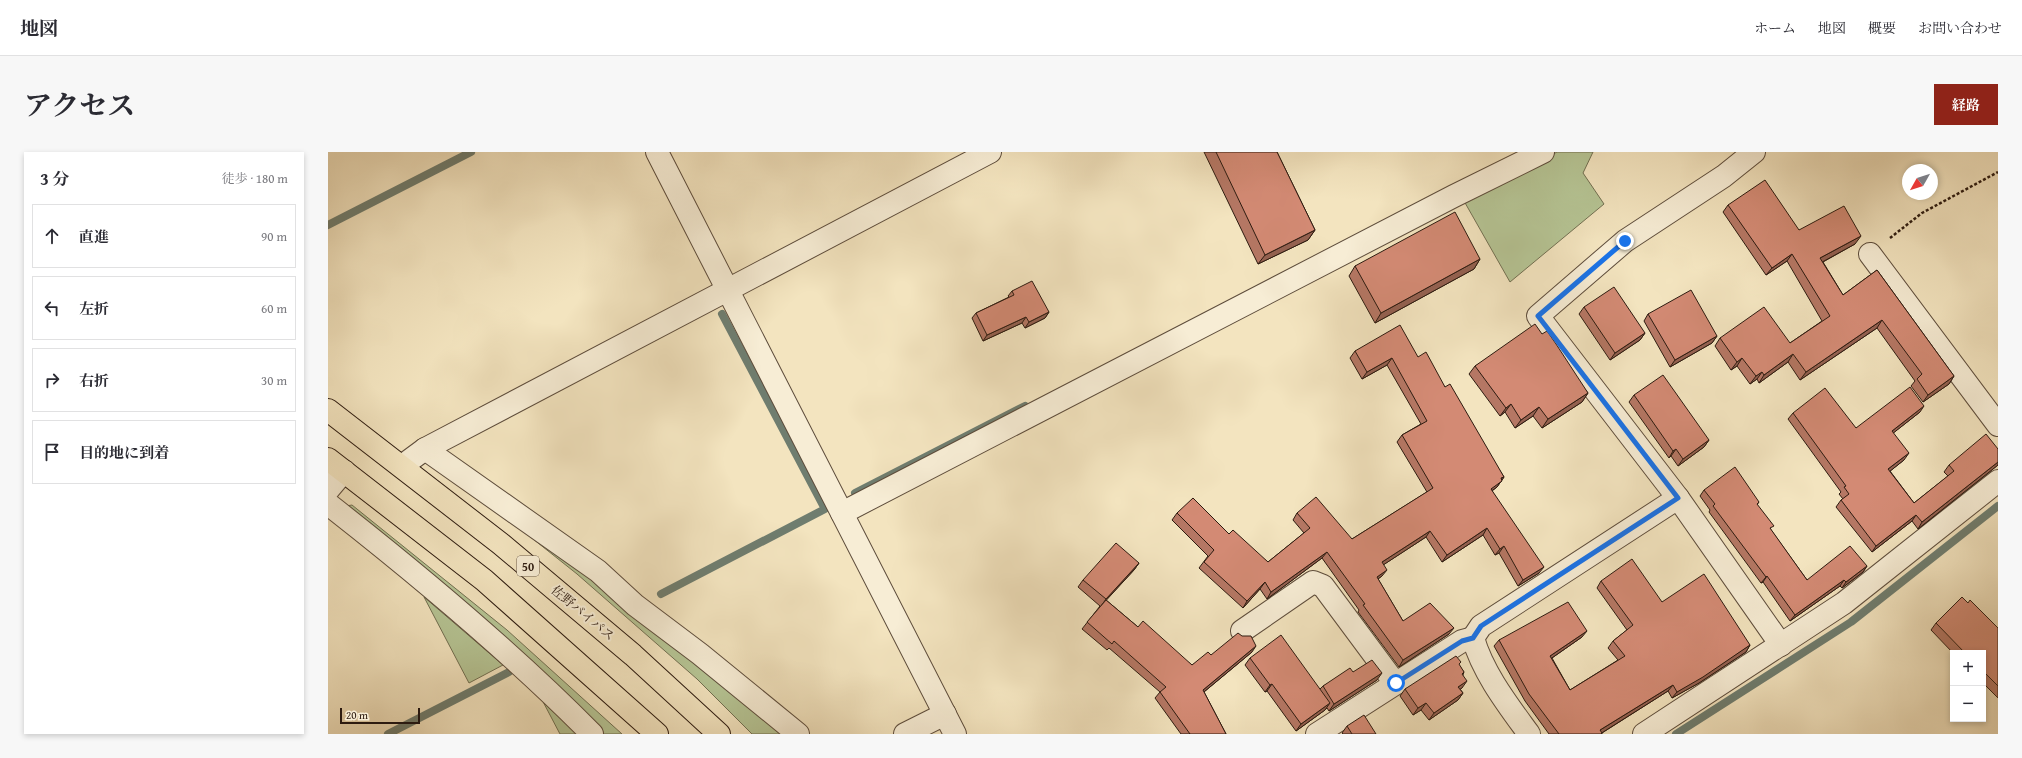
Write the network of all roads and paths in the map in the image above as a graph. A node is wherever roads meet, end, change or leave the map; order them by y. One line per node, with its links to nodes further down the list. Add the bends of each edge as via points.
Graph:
1 (657, 152): 7 (street)
2 (990, 152): 7 (street)
3 (1543, 152): 17 (street)
4 (1754, 152): 15 (street, via 1724,176 1625,241 1538,316)
5 (1998, 172): 6 (path, via 1922,213)
6 (1870, 254): 9 (street)
7 (728, 288): 10 (street); 17 (street)
8 (328, 410): 12 (highway, 佐野バイパス / 50)
9 (1998, 425)
10 (425, 449): 12 (street); 26 (street, via 598,571 634,605 700,654)
11 (336, 465): 14 (street); 24 (highway, via 484,580)
12 (402, 466): 25 (highway, 佐野バイパス / 50, via 501,544 633,655)
13 (1998, 482): 20 (street, via 1844,603)
14 (328, 490)
15 (1678, 498): 19 (street, via 1481,626); 20 (street)
16 (328, 504): 23 (street, via 512,656)
17 (842, 513): 22 (street)
18 (1242, 631): 21 (street, via 1312,582 1323,586)
19 (1473, 638): 21 (street, via 1462,641); 30 (street, via 1478,654)
20 (1781, 645): 31 (street)
21 (1396, 683): 29 (street)
22 (945, 714): 27 (street); 28 (street)
23 (592, 734)
24 (657, 734)
25 (719, 734)
26 (798, 734)
27 (906, 734)
28 (955, 734)
29 (1317, 734)
30 (1529, 734)
31 (1644, 734)

